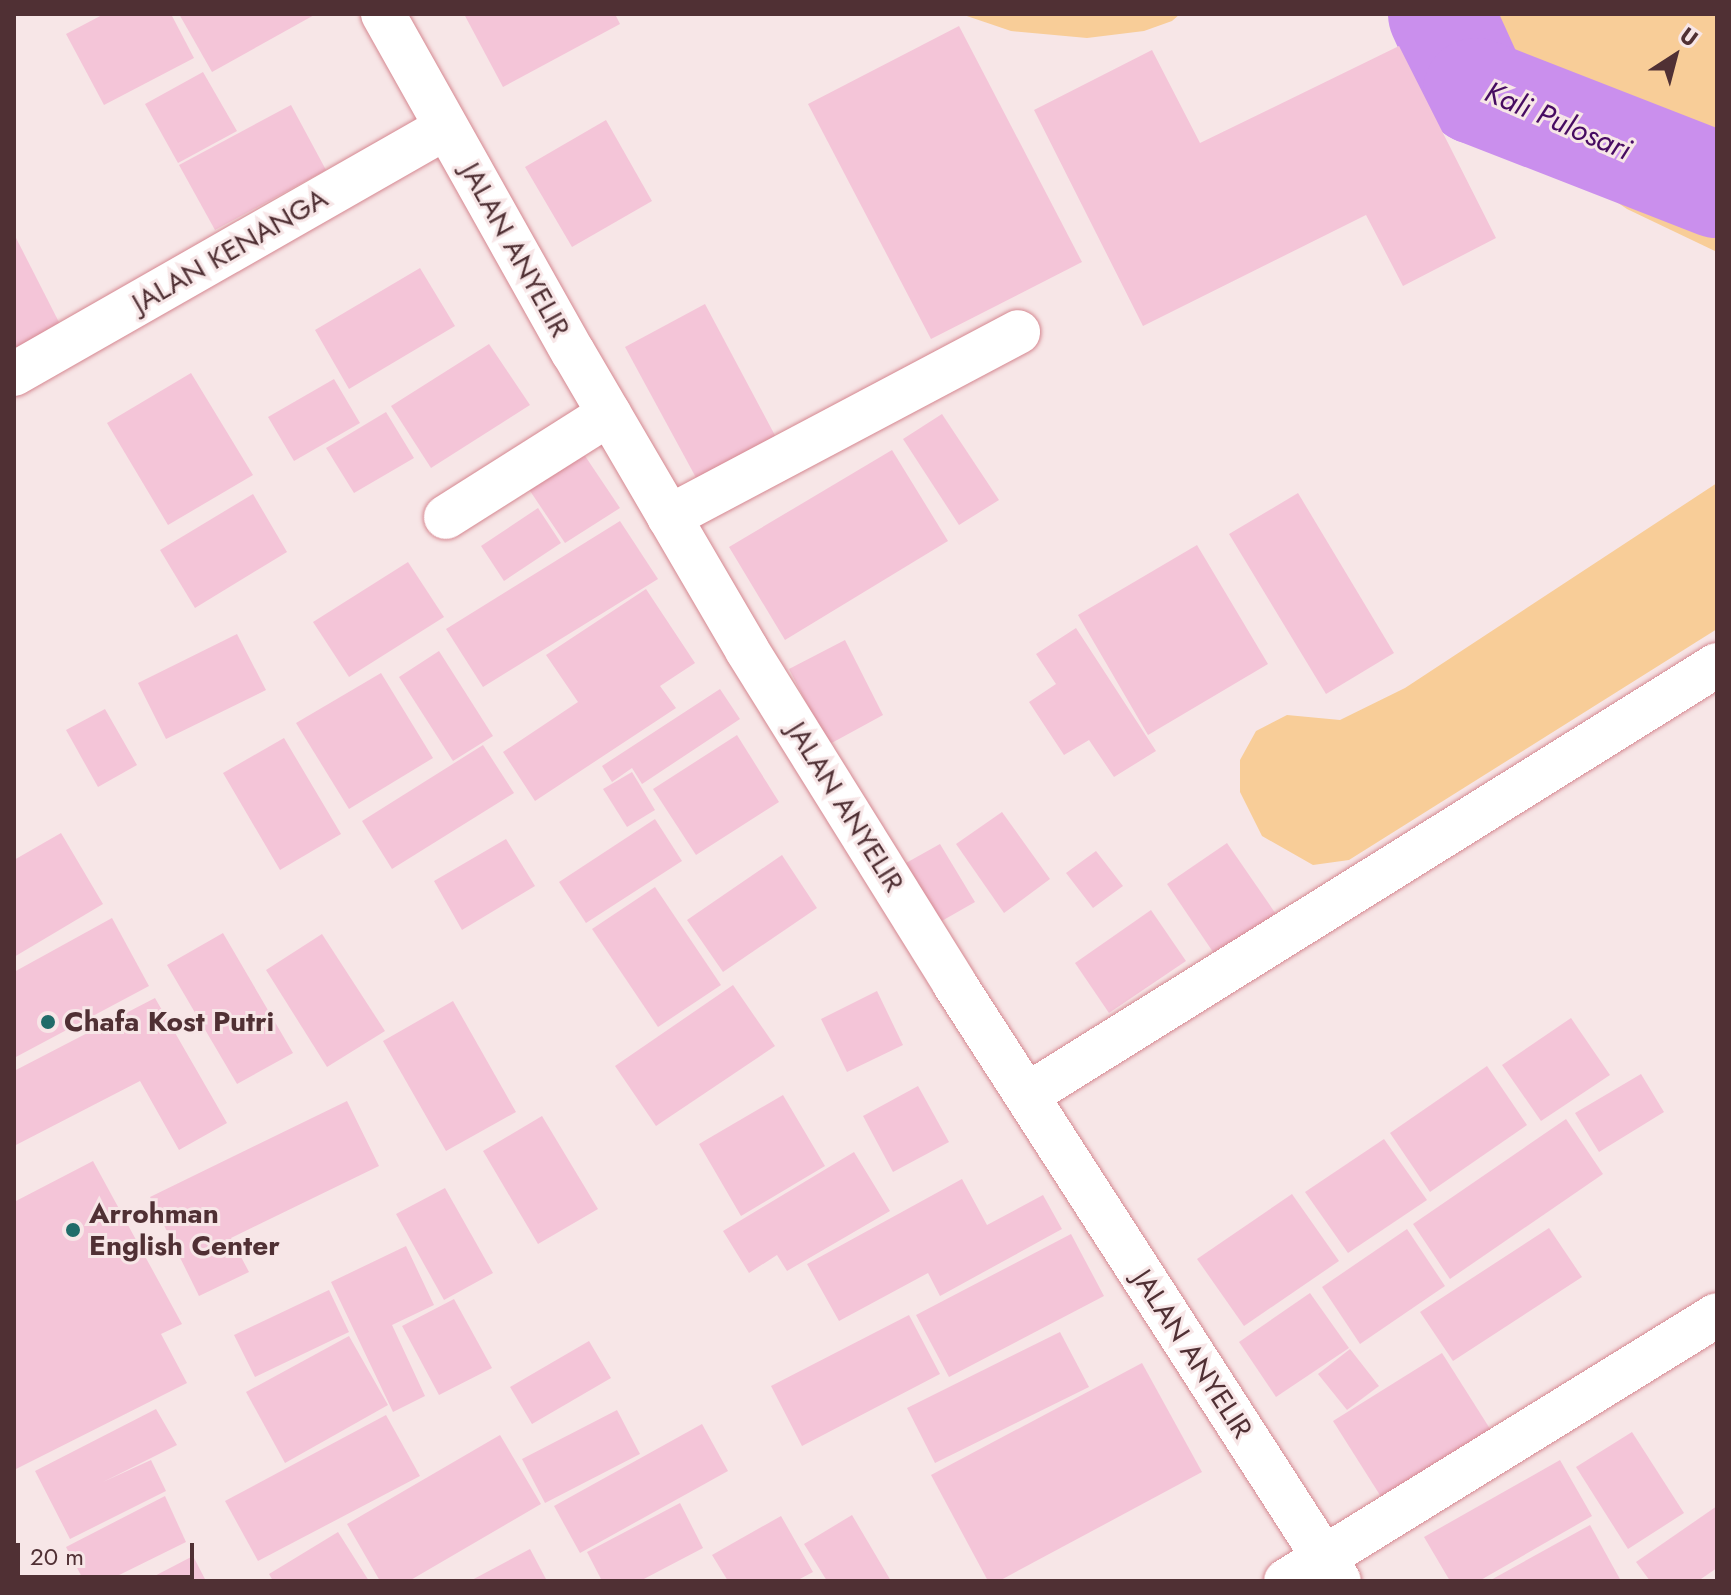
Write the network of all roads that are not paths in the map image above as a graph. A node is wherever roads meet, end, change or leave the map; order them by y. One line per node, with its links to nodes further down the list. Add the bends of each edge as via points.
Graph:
1 (383, 14): 2 (street, JALAN ANYELIR)
2 (446, 128): 4 (street, JALAN KENANGA); 5 (street, JALAN ANYELIR)
3 (1018, 332): 7 (street)
4 (14, 374)
5 (609, 414): 6 (street); 7 (street, JALAN ANYELIR)
6 (446, 517)
7 (669, 517): 9 (street, JALAN ANYELIR)
8 (1717, 665): 9 (street)
9 (1027, 1095): 11 (street, JALAN ANYELIR)
10 (1717, 1315): 11 (street)
11 (1331, 1571): 12 (street)
12 (1286, 1581)

